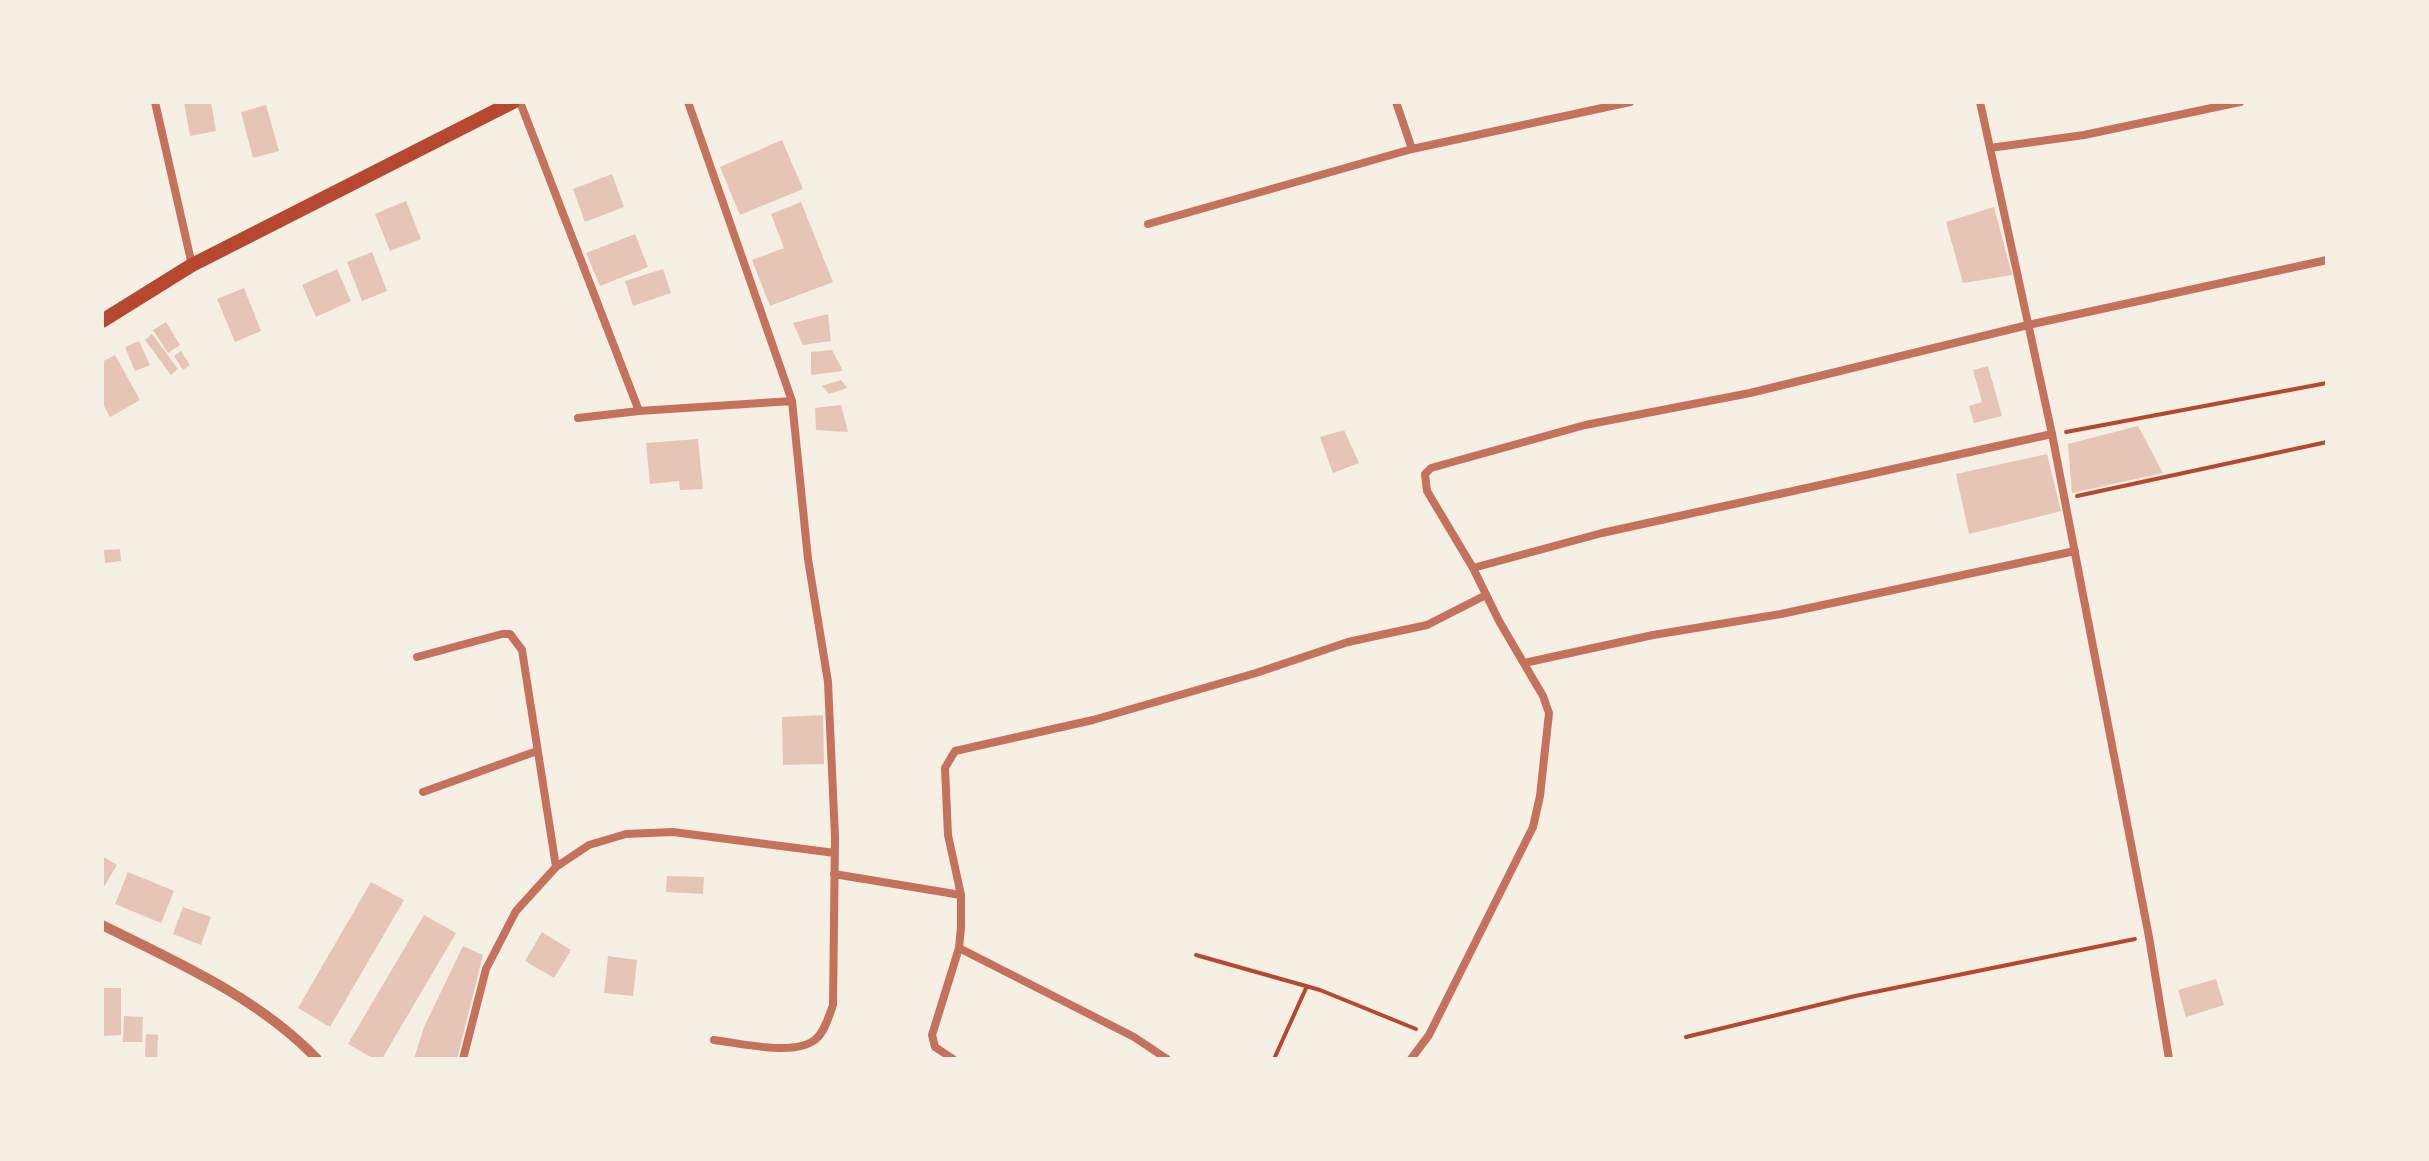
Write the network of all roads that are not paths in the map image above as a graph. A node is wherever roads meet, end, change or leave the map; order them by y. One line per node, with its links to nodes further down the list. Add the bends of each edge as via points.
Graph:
1 (155, 102): 13 (street)
2 (513, 102): 13 (main road)
3 (520, 102): 17 (street)
4 (688, 102): 16 (street)
5 (1396, 102): 10 (street)
6 (1630, 102): 10 (street)
7 (1980, 102): 9 (street)
8 (2240, 102): 9 (street, via 2084,135)
9 (1990, 148): 15 (street)
10 (1412, 149): 11 (street)
11 (1148, 224)
12 (2327, 260): 15 (street)
13 (192, 265): 14 (main road)
14 (102, 321)
15 (2028, 325): 19 (street); 21 (street, via 1444,462 1425,474 1427,491)
16 (792, 401): 17 (street); 27 (street, via 808,559 828,682)
17 (639, 411): 18 (street)
18 (578, 418)
19 (2052, 434): 20 (street); 21 (street, via 1602,533)
20 (2075, 551): 24 (street); 39 (street)
21 (1473, 568): 22 (street)
22 (1486, 595): 24 (street); 30 (street, via 1427,625 1348,642 1093,720 955,751 945,768 946,795)
23 (417, 657): 25 (street, via 510,634 522,650)
24 (1524, 663): 38 (street, via 1549,713 1533,827 1429,1035)
25 (537, 751): 26 (street); 28 (street)
26 (423, 792)
27 (835, 853): 28 (street, via 673,832 626,834 589,845); 29 (street)
28 (556, 867): 35 (street, via 516,911 486,969)
29 (834, 874): 30 (street); 33 (street, via 833,1005 815,1040 790,1048)
30 (961, 895): 32 (street)
31 (102, 925): 34 (street, via 236,994)
32 (959, 948): 36 (street, via 932,1035 935,1047); 37 (street)
33 (714, 1040)
34 (317, 1059)
35 (463, 1059)
36 (953, 1059)
37 (1167, 1059)
38 (1411, 1059)
39 (2169, 1059)

